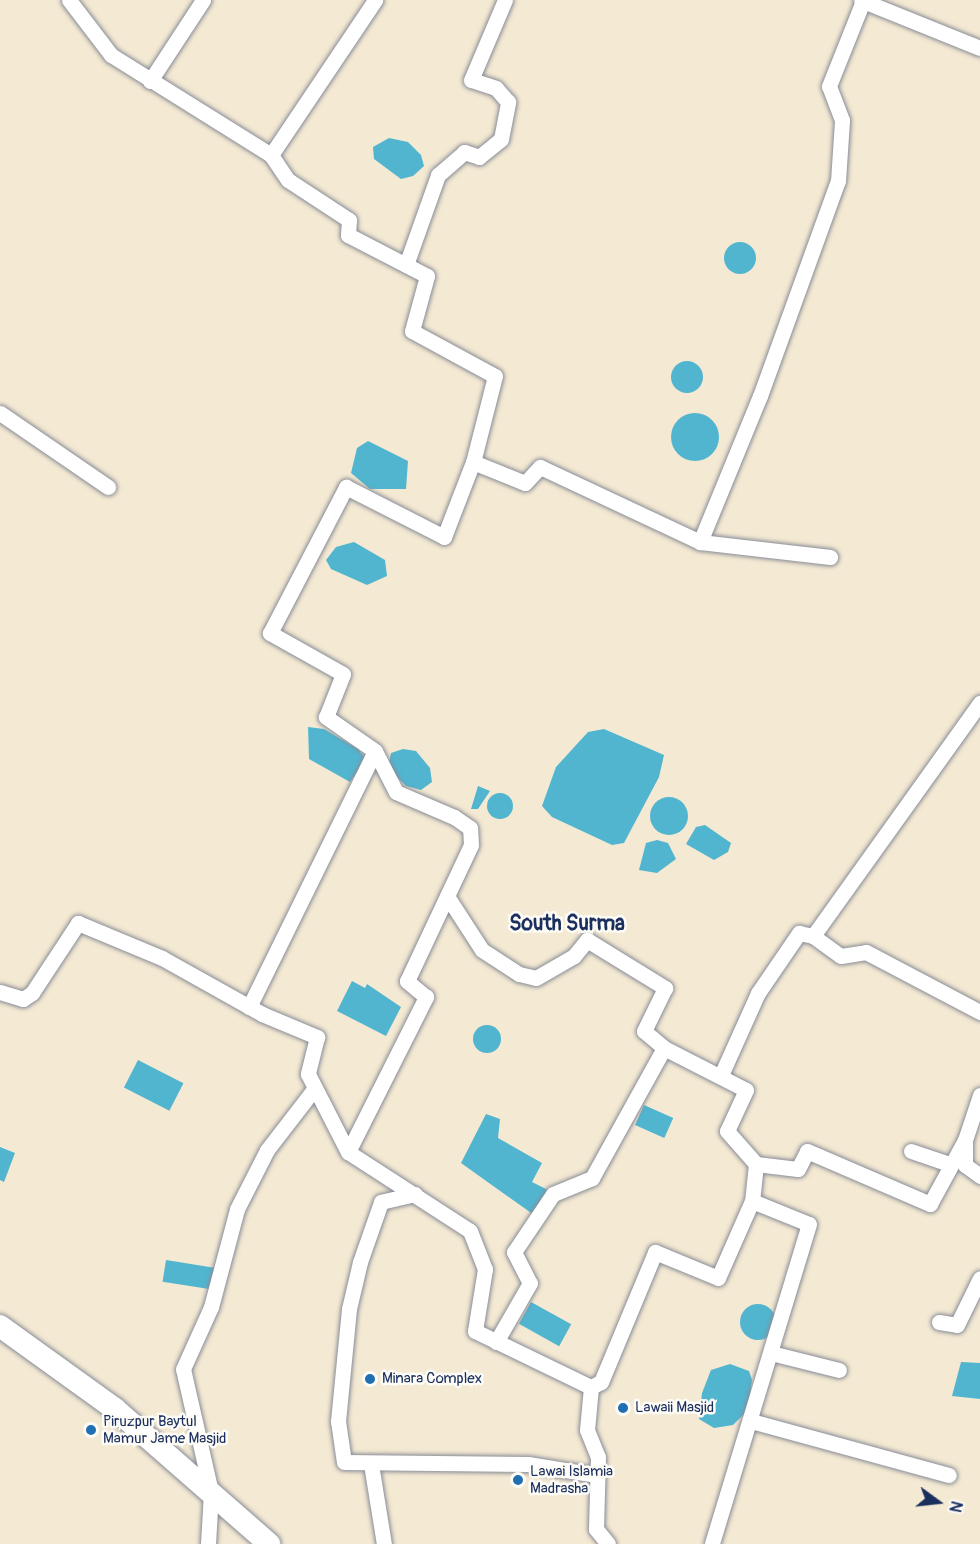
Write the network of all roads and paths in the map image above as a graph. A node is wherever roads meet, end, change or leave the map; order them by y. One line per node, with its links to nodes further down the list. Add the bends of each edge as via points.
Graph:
1 (69, 0): 7 (street, via 111,55)
2 (202, 0): 7 (street)
3 (375, 0): 8 (street)
4 (505, 0): 9 (street, via 471,80 496,88 508,102 501,139 479,157 464,152 438,175)
5 (862, 0): 6 (street); 13 (street, via 829,86 842,120 837,181 760,396)
6 (980, 48)
7 (150, 81): 8 (street)
8 (271, 155): 9 (street, via 288,180 349,220 348,235)
9 (406, 266): 11 (street, via 428,276 412,331 495,376)
10 (0, 413): 12 (street)
11 (473, 462): 13 (street, via 525,483 540,467); 16 (street, via 444,537 346,488 270,633 344,674 326,717)
12 (108, 487)
13 (700, 542): 14 (street)
14 (830, 557)
15 (980, 704): 18 (street)
16 (375, 751): 17 (street, via 396,792 420,799 470,828 471,845); 20 (street)
17 (447, 896): 22 (street, via 482,950 519,974 536,978 574,956 587,940 665,988 644,1031); 28 (street, via 407,981 426,997)
18 (813, 936): 21 (street, via 841,956 866,952); 23 (street, via 799,933 758,993)
19 (0, 992): 20 (street, via 23,999 32,993 78,923 162,958)
20 (249, 1006): 24 (street, via 317,1036 308,1074)
21 (980, 1012)
22 (664, 1048): 23 (street); 37 (street, via 592,1178 553,1194 514,1252 530,1283)
23 (722, 1073): 29 (street, via 747,1092 727,1131)
24 (315, 1088): 28 (street); 45 (street, via 267,1150 237,1209 211,1306 183,1369)
25 (980, 1095): 26 (street)
26 (965, 1140): 30 (street); 31 (street, via 965,1165)
27 (911, 1151): 30 (street)
28 (348, 1152): 32 (street)
29 (756, 1164): 30 (street, via 798,1169 807,1151 930,1204); 33 (street)
30 (949, 1164)
31 (980, 1176)
32 (415, 1194): 37 (street, via 470,1231 485,1269 475,1331); 42 (street, via 381,1202 349,1309 341,1442 344,1462)
33 (752, 1201): 38 (street, via 809,1224); 40 (street, via 718,1278 655,1252 601,1382)
34 (980, 1278): 35 (street, via 957,1325)
35 (939, 1322)
36 (0, 1326): 45 (highway, via 116,1409)
37 (496, 1342): 40 (street)
38 (771, 1353): 39 (street); 41 (street)
39 (839, 1370)
40 (591, 1388): 43 (street, via 587,1430 598,1457)
41 (751, 1420): 44 (street); 50 (street)
42 (371, 1464): 43 (street, via 528,1464); 48 (street)
43 (597, 1475): 49 (street, via 596,1529)
44 (949, 1475)
45 (211, 1492): 46 (street); 47 (highway)
46 (208, 1544)
47 (269, 1544)
48 (384, 1544)
49 (608, 1544)
50 (712, 1544)

